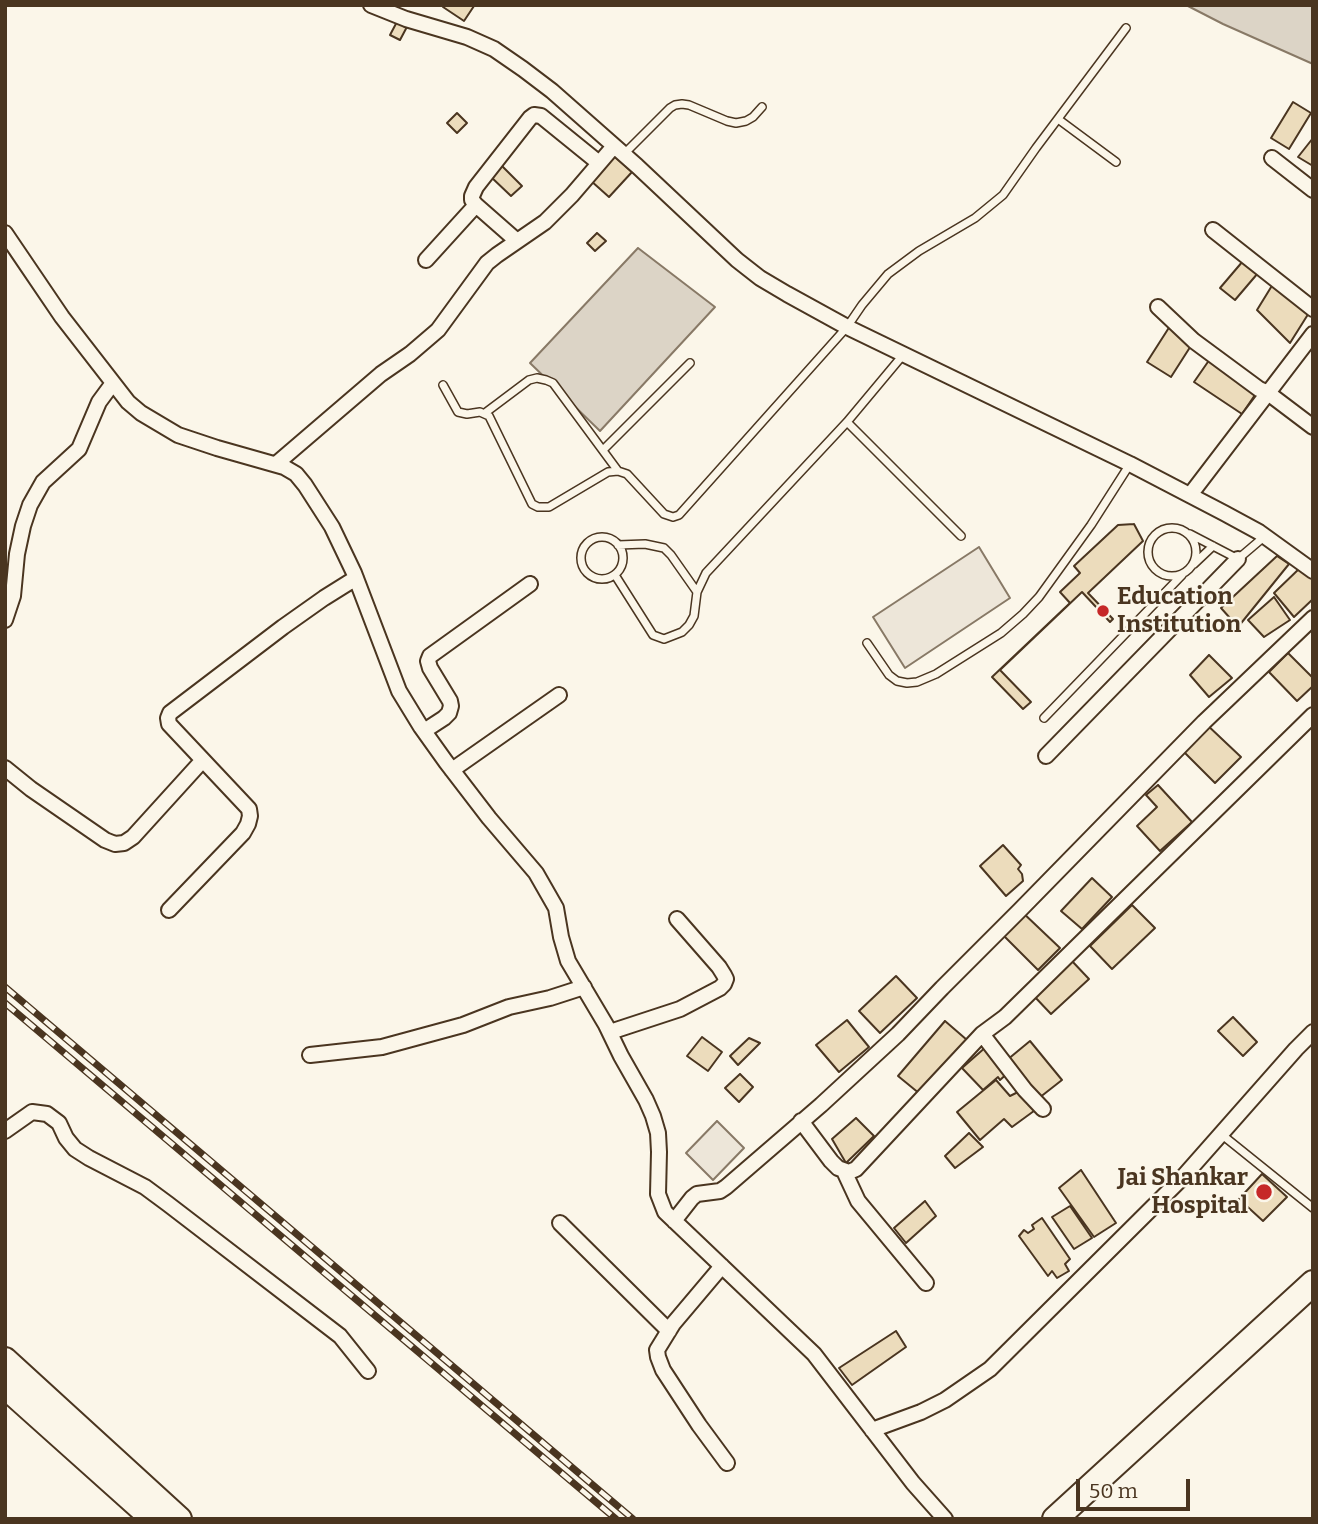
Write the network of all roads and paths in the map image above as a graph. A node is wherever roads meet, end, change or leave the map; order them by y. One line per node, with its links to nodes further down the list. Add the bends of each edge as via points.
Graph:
1 (371, 5): 5 (street, via 494,49 552,91)
2 (1126, 28): 4 (lane)
3 (762, 107): 5 (lane, via 753,117 736,123 689,105 676,105)
4 (1058, 119): 7 (lane); 17 (lane, via 1003,195 888,274)
5 (619, 150): 8 (street); 17 (street, via 737,260)
6 (1272, 158): 9 (street)
7 (1116, 162)
8 (599, 163): 10 (street, via 534,115 473,192); 13 (street, via 545,222)
9 (1313, 190)
10 (476, 205): 13 (street); 14 (street)
11 (1213, 230): 16 (street)
12 (5, 233): 21 (street)
13 (517, 241): 28 (street, via 487,263 438,330)
14 (426, 260)
15 (1158, 307): 23 (street, via 1194,341)
16 (1313, 309)
17 (847, 327): 19 (street); 30 (lane, via 679,515 664,514 627,474)
18 (1313, 334): 23 (street)
19 (904, 354): 25 (lane); 29 (street)
20 (690, 363): 27 (lane)
21 (113, 383): 28 (street, via 141,414 178,435); 46 (street, via 99,402 79,449 43,482 30,505)
22 (443, 385): 24 (lane, via 458,412)
23 (1268, 393): 26 (street); 31 (street)
24 (485, 413): 27 (lane, via 529,380 545,380 553,383); 30 (lane, via 538,507 549,507 608,472)
25 (847, 422): 33 (lane); 44 (lane, via 706,573)
26 (1313, 427)
27 (603, 450): 30 (lane)
28 (276, 464): 42 (street, via 296,474 305,485)
29 (1130, 464): 31 (street); 47 (lane, via 1039,597 1001,632 936,674 907,683 889,675)
30 (618, 471)
31 (1190, 495): 34 (street)
32 (1184, 531): 36 (lane); 38 (lane, via 1194,542); 41 (lane, via 1161,530 1147,550 1158,572)
33 (961, 536)
34 (1265, 536): 37 (lane); 39 (street)
35 (618, 545): 40 (lane, via 624,556); 40 (lane, via 598,537 586,544 581,557 589,575 603,579); 44 (lane, via 664,548)
36 (1213, 546): 37 (lane); 38 (lane)
37 (1238, 559): 52 (street)
38 (1194, 564): 41 (lane)
39 (1313, 571)
40 (615, 575): 44 (lane, via 653,635 664,639 689,625)
41 (1182, 575): 50 (lane)
42 (356, 578): 51 (street, via 399,691); 53 (street, via 170,713 169,724)
43 (530, 584): 51 (street, via 429,656 430,668 451,706 449,713)
44 (697, 592)
45 (1313, 618): 64 (street, via 1204,722 898,1034)
46 (5, 620)
47 (867, 643)
48 (559, 695): 55 (street)
49 (1313, 715): 61 (street, via 1005,1017)
50 (1044, 718)
51 (424, 731): 55 (street)
52 (1046, 756)
53 (202, 761): 54 (street, via 133,837 115,844); 56 (street, via 249,809 250,816 243,833)
54 (5, 768)
55 (453, 770): 58 (street, via 548,892 568,961)
56 (169, 910)
57 (677, 919): 59 (street, via 719,967 724,984 680,1009)
58 (584, 987): 59 (street); 62 (street, via 393,1045)
59 (610, 1032): 69 (street, via 653,1116 658,1133 658,1194)
60 (1313, 1032): 66 (street)
61 (982, 1034): 63 (street); 67 (street, via 856,1169)
62 (310, 1055)
63 (1043, 1108)
64 (801, 1121): 67 (street); 69 (street, via 726,1187 692,1198)
65 (5, 1131): 76 (street, via 32,1112 47,1114 59,1123 75,1149 169,1204 340,1336)
66 (1221, 1134): 68 (lane); 78 (street, via 990,1369 945,1400)
67 (844, 1171): 72 (street, via 858,1201)
68 (1313, 1208)
69 (674, 1221): 71 (street)
70 (560, 1223): 74 (street)
71 (722, 1266): 74 (street); 78 (street, via 814,1354)
72 (926, 1283)
73 (1313, 1283): 83 (highway)
74 (668, 1331): 79 (street, via 657,1357)
75 (5, 1360): 81 (highway)
76 (368, 1371)
77 (5, 1385): 80 (highway)
78 (872, 1430): 82 (street)
79 (727, 1463)
80 (154, 1519)
81 (179, 1519)
82 (945, 1519)
83 (1055, 1519)

